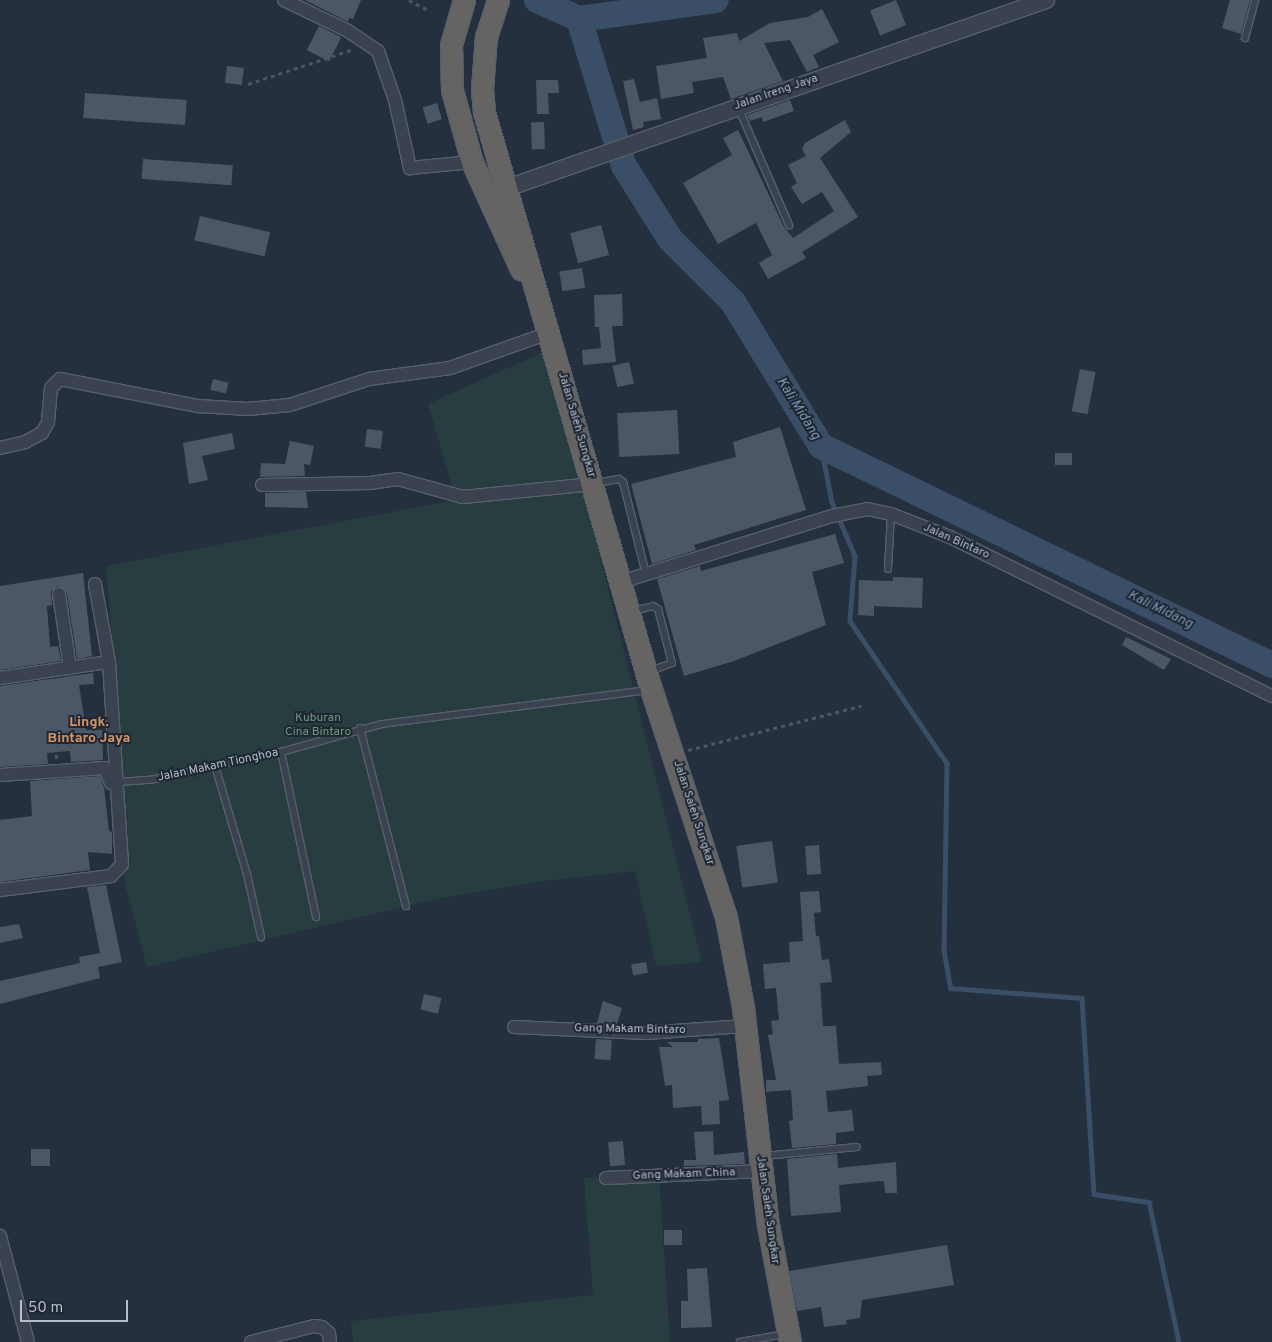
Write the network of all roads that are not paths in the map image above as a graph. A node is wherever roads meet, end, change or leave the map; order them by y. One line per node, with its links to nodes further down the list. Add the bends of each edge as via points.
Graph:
1 (284, 0): 8 (street, via 369,44 383,61 410,168)
2 (464, 0): 8 (highway, Jalan Saleh Sungkar, via 455,27 450,69 452,90)
3 (498, 0): 9 (highway, Jalan Saleh Sungkar, via 486,36 482,89 484,112)
4 (1046, 0): 7 (street, Jalan Ireng Jaya)
5 (1255, 0): 6 (lane)
6 (1245, 38)
7 (738, 106): 9 (street, Jalan Ireng Jaya); 10 (lane)
8 (472, 162): 11 (highway, Jalan Saleh Sungkar, via 514,258)
9 (507, 188): 11 (highway, Jalan Saleh Sungkar)
10 (789, 225)
11 (539, 297): 12 (highway, Jalan Saleh Sungkar)
12 (549, 333): 13 (street, via 450,368 369,379 290,405 248,409 198,406 60,379 51,388 48,422 42,433 25,442); 14 (highway, Jalan Saleh Sungkar)
13 (0, 448)
14 (593, 484): 15 (street, via 463,497 398,479 370,483); 18 (lane, via 619,479 624,482); 19 (highway, Jalan Saleh Sungkar)
15 (262, 485)
16 (891, 514): 17 (lane); 18 (street, Jalan Bintaro, via 867,509 848,512); 26 (street, Jalan Bintaro, via 950,537)
17 (888, 569)
18 (646, 574): 19 (street, Jalan Bintaro)
19 (620, 582): 25 (highway, Jalan Saleh Sungkar)
20 (95, 584): 22 (street)
21 (59, 594): 23 (street)
22 (108, 662): 23 (street); 31 (street)
23 (70, 668): 24 (street)
24 (6, 678)
25 (649, 681): 27 (lane, Jalan Makam Tionghoa); 37 (highway, Jalan Saleh Sungkar, via 726,917)
26 (1272, 696)
27 (360, 728): 28 (lane, Jalan Makam Tionghoa); 33 (lane)
28 (281, 752): 29 (lane, Jalan Makam Tionghoa); 34 (lane)
29 (215, 766): 31 (lane, Jalan Makam Tionghoa, via 150,780); 35 (lane, via 245,867)
30 (0, 775): 31 (street, via 105,768 111,783)
31 (118, 782): 32 (street, via 122,846 120,869 111,876)
32 (0, 890)
33 (406, 906)
34 (316, 917)
35 (261, 937)
36 (514, 1026): 37 (street, Gang Makam Bintaro, via 646,1033)
37 (745, 1026): 39 (highway, Jalan Saleh Sungkar)
38 (857, 1148): 39 (lane)
39 (761, 1164): 40 (street, Gang Makam China); 42 (highway, Jalan Saleh Sungkar)
40 (606, 1178)
41 (0, 1236): 43 (street)
42 (789, 1338): 46 (lane)
43 (28, 1342)
44 (250, 1342): 45 (street, via 314,1326 329,1333)
45 (330, 1342)
46 (740, 1342)

